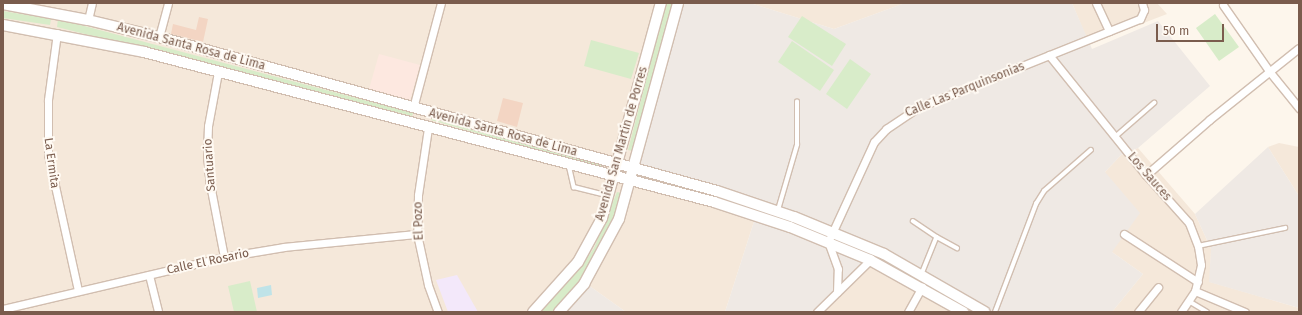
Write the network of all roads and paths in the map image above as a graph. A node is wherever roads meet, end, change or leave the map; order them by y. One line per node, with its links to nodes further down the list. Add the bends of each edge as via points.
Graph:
1 (92, 3): 11 (street)
2 (168, 3): 15 (street)
3 (441, 3): 22 (street)
4 (661, 3): 28 (main road, Avenida San Martín de Porres)
5 (678, 3): 29 (main road, Avenida San Martín de Porres)
6 (1096, 3): 13 (street)
7 (1142, 3): 13 (street, Calle Las Parquinsonias, via 1144,16)
8 (3, 4): 9 (main road, Avenida Santa Rosa de Lima)
9 (17, 5): 11 (main road, Avenida Santa Rosa de Lima)
10 (1223, 6): 18 (street)
11 (88, 20): 15 (main road, Avenida Santa Rosa de Lima)
12 (3, 25): 14 (main road, Avenida Santa Rosa de Lima)
13 (1109, 31): 17 (street, Calle Las Parquinsonias)
14 (57, 33): 19 (main road, Avenida Santa Rosa de Lima, via 144,52); 52 (street, La Ermita, via 48,100 48,154)
15 (159, 37): 22 (main road, Avenida Santa Rosa de Lima)
16 (1299, 48): 18 (street)
17 (1049, 55): 25 (street, Los Sauces); 37 (street, Calle Las Parquinsonias, via 917,108 886,129 874,142)
18 (1268, 71): 23 (street); 30 (street)
19 (218, 72): 24 (main road, Avenida Santa Rosa de Lima); 44 (street, Santuario, via 208,126 207,154 209,179)
20 (797, 102): 34 (lane, via 797,145)
21 (1154, 103): 25 (lane)
22 (413, 108): 28 (main road, Avenida Santa Rosa de Lima)
23 (1299, 108)
24 (428, 128): 27 (main road, Avenida Santa Rosa de Lima); 38 (street, El Pozo, via 418,195)
25 (1115, 137): 30 (street, Los Sauces)
26 (1091, 150): 66 (lane, via 1044,191 1036,204)
27 (568, 164): 31 (main road, Avenida Santa Rosa de Lima); 33 (lane, via 574,187)
28 (618, 165): 29 (main road, Avenida Santa Rosa de Lima); 31 (main road, Avenida San Martín de Porres)
29 (634, 169): 32 (main road, Avenida San Martín de Porres); 34 (main road, Avenida Santa Rosa de Lima, via 717,191)
30 (1146, 175): 42 (street, Los Sauces, via 1189,223)
31 (615, 177): 32 (main road, Avenida Santa Rosa de Lima); 33 (main road, Avenida San Martín de Porres)
32 (631, 180): 41 (main road, Avenida Santa Rosa de Lima, via 714,202); 56 (main road, Avenida San Martín de Porres, via 619,219 608,242 584,284)
33 (609, 196): 51 (main road, Avenida San Martín de Porres, via 592,240)
34 (778, 211): 37 (main road, Avenida Santa Rosa de Lima)
35 (913, 221): 40 (lane)
36 (1285, 228): 42 (lane)
37 (832, 232): 41 (street, Calle Las Parquinsonias); 47 (main road, Avenida Santa Rosa de Lima, via 884,254)
38 (416, 234): 44 (street, Calle El Rosario, via 284,247); 60 (street, El Pozo, via 428,286)
39 (1124, 234): 48 (street)
40 (937, 237): 43 (lane); 47 (lane)
41 (828, 242): 45 (main road, Avenida Santa Rosa de Lima); 54 (street, via 837,265)
42 (1198, 246): 48 (street, Los Sauces, via 1201,265)
43 (957, 248)
44 (224, 257): 46 (street, Calle El Rosario)
45 (870, 260): 49 (main road, Avenida Santa Rosa de Lima); 54 (street)
46 (149, 275): 52 (street, Calle El Rosario); 59 (street)
47 (922, 275): 65 (main road, Avenida Santa Rosa de Lima)
48 (1198, 282): 53 (street, Los Sauces)
49 (922, 287): 63 (street); 64 (main road, Avenida Santa Rosa de Lima)
50 (1158, 287): 67 (street)
51 (556, 290): 56 (main road); 61 (main road, Avenida San Martín de Porres)
52 (78, 291): 57 (street, Calle El Rosario)
53 (1195, 291): 55 (street, Los Sauces); 70 (street)
54 (837, 292): 58 (street)
55 (1189, 301): 68 (street, Los Sauces); 69 (lane)
56 (569, 302): 62 (main road, Avenida San Martín de Porres)
57 (3, 309)
58 (822, 310)
59 (158, 312)
60 (438, 312)
61 (534, 312)
62 (559, 312)
63 (908, 312)
64 (963, 312)
65 (985, 312)
66 (995, 312)
67 (1138, 312)
68 (1181, 312)
69 (1207, 312)
70 (1245, 312)

